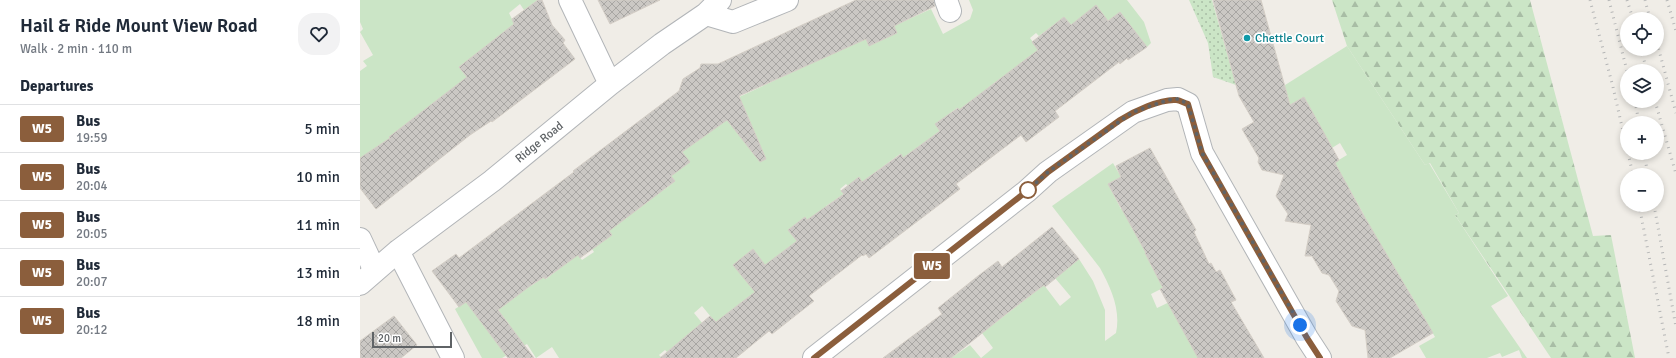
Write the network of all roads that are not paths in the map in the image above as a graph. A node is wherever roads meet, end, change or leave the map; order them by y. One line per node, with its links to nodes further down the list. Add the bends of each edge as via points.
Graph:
1 (570, 0): 4 (street)
2 (787, 0): 3 (street, via 733,22)
3 (715, 5): 4 (street, Ridge Road)
4 (610, 84): 6 (street, Ridge Road, via 492,181)
5 (360, 239): 7 (street)
6 (398, 251): 7 (street, Ridge Road); 8 (street)
7 (368, 277)
8 (453, 358)
9 (814, 358): 10 (street, via 1048,172 1133,112 1178,99 1188,104 1202,153)
10 (1320, 358)

